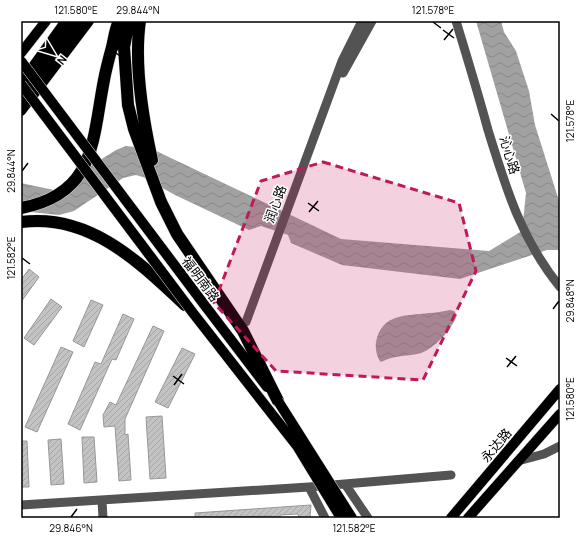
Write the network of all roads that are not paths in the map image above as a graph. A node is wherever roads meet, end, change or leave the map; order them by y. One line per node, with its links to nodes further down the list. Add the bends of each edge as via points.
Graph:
1 (46, 21): 11 (main road)
2 (67, 21): 13 (highway, bridge)
3 (80, 21): 15 (highway, bridge)
4 (89, 21): 16 (main road)
5 (119, 21): 18 (highway, bridge, via 104,79 96,133 88,162 65,190 38,205)
6 (129, 21): 17 (highway, via 124,47 128,105 134,130)
7 (140, 21): 17 (highway, via 137,42 145,130)
8 (362, 21): 14 (street, 润心路, via 342,61)
9 (372, 21): 14 (street, 润心路)
10 (456, 21): 20 (street, 沁心路, via 508,196 528,240)
11 (21, 53)
12 (21, 61): 24 (main road, 福明南路, bridge)
13 (21, 84): 21 (main road, 福明南路, bridge)
14 (330, 95): 22 (street, 润心路)
15 (21, 100)
16 (21, 111)
17 (161, 202): 24 (highway, via 177,234 243,331)
18 (21, 208)
19 (21, 222): 21 (highway, bridge, via 33,220 67,224 96,235 136,260)
20 (560, 287)
21 (193, 313): 35 (main road, 福明南路, bridge, via 298,446)
22 (246, 322)
23 (560, 389): 38 (main road, 永达路)
24 (278, 401): 36 (main road, 福明南路, bridge)
25 (560, 414): 27 (main road, 永达路)
26 (560, 446): 27 (street, via 544,454)
27 (518, 461): 39 (main road, 永达路)
28 (451, 475): 29 (street)
29 (345, 484): 30 (street); 37 (street)
30 (309, 486): 31 (street); 34 (street)
31 (102, 500): 32 (street); 33 (street)
32 (21, 505)
33 (103, 518)
34 (326, 518)
35 (341, 518)
36 (352, 518)
37 (368, 518)
38 (451, 518)
39 (468, 518)

